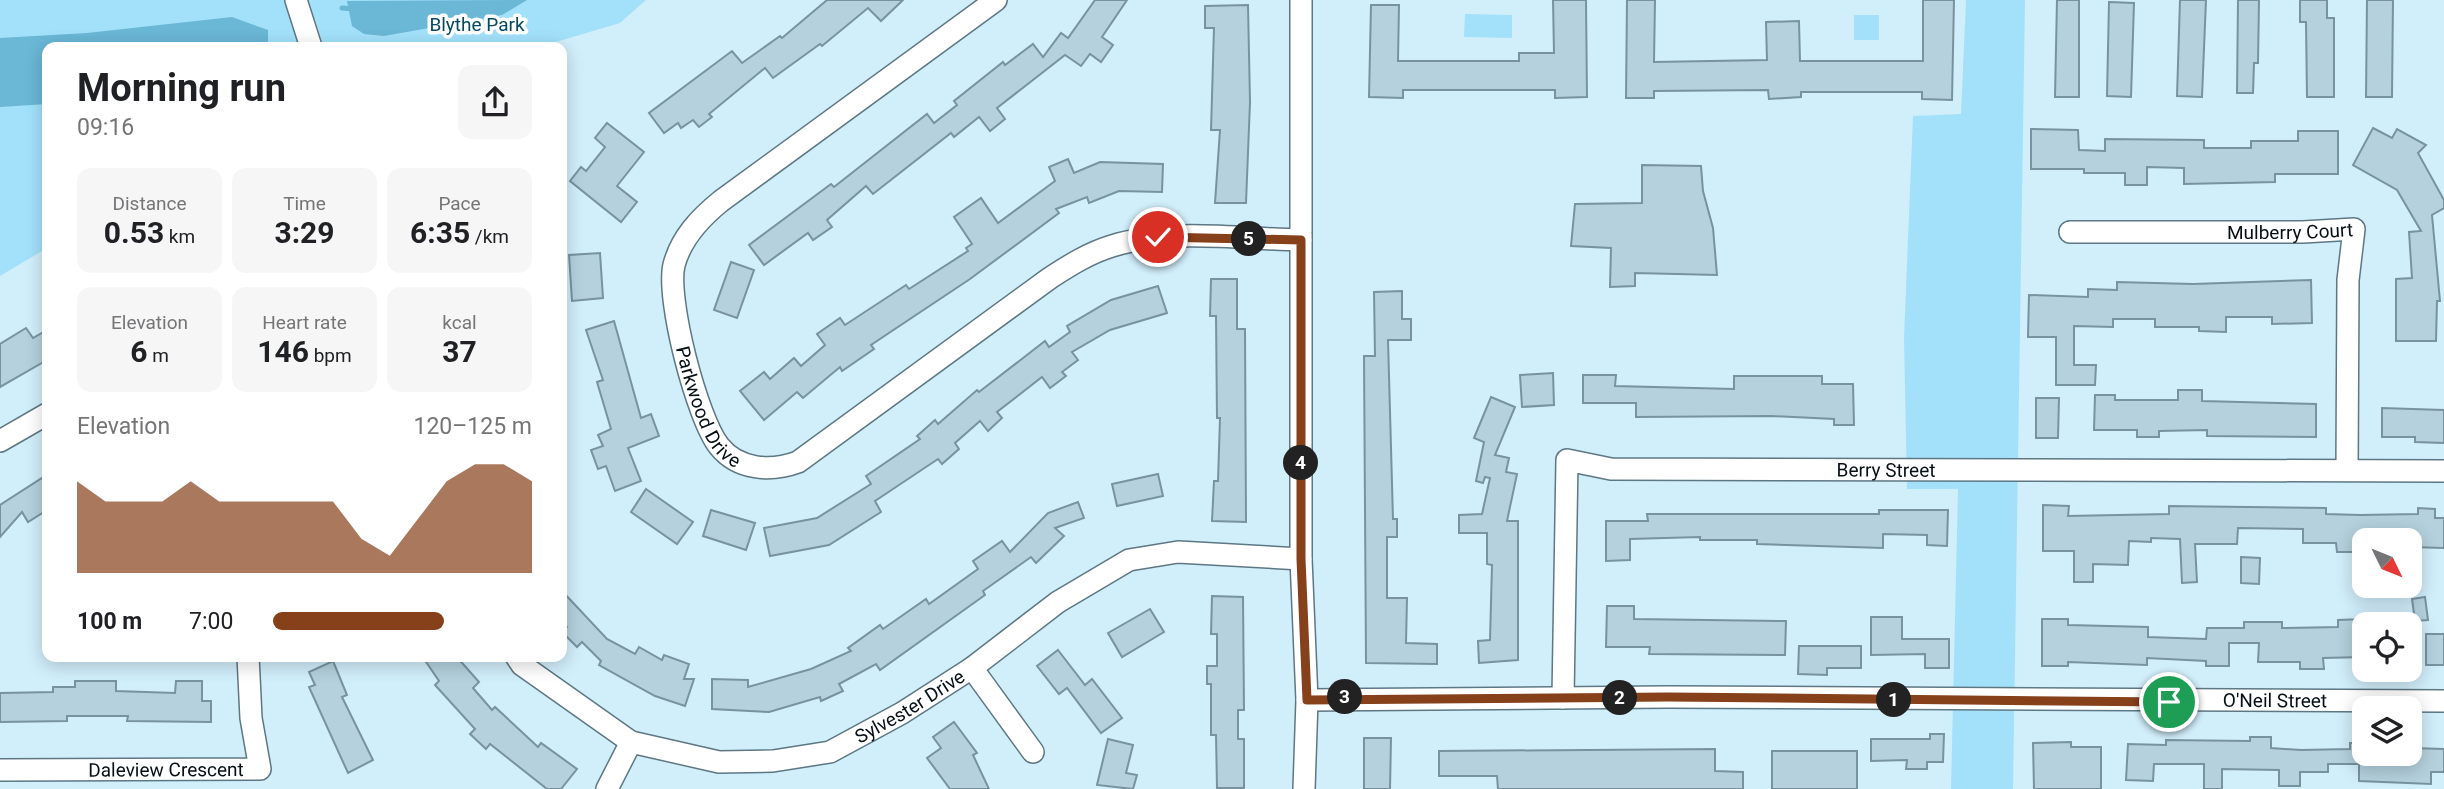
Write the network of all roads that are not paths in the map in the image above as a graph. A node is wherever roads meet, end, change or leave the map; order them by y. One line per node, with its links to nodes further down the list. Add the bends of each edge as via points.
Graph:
1 (296, 0): 4 (street)
2 (996, 0): 6 (street, Parkwood Drive, via 721,201 684,240 672,282 683,346 719,447 758,468 798,462 1049,278 1111,246 1158,237)
3 (1301, 0): 6 (street)
4 (309, 42)
5 (2070, 232): 9 (street, Mulberry Court, via 2354,229 2348,280)
6 (1301, 240): 11 (street)
7 (42, 417): 8 (street)
8 (0, 441)
9 (2347, 470): 10 (street, Berry Street); 15 (street, Berry Street, via 1611,469 1567,460)
10 (2444, 471)
11 (1301, 559): 14 (street, Sylvester Drive, via 1178,552 1129,560 1058,602); 16 (street)
12 (248, 662): 20 (street, Daleview Crescent, via 260,769)
13 (520, 662): 18 (street, Sylvester Drive)
14 (972, 667): 18 (street, Sylvester Drive, via 830,751 773,761 719,762); 19 (street)
15 (1563, 698): 16 (street, O'Neil Street); 17 (street, O'Neil Street)
16 (1307, 700): 22 (street)
17 (2444, 701)
18 (631, 742): 21 (street)
19 (1033, 752)
20 (0, 770)
21 (607, 789)
22 (1304, 789)

